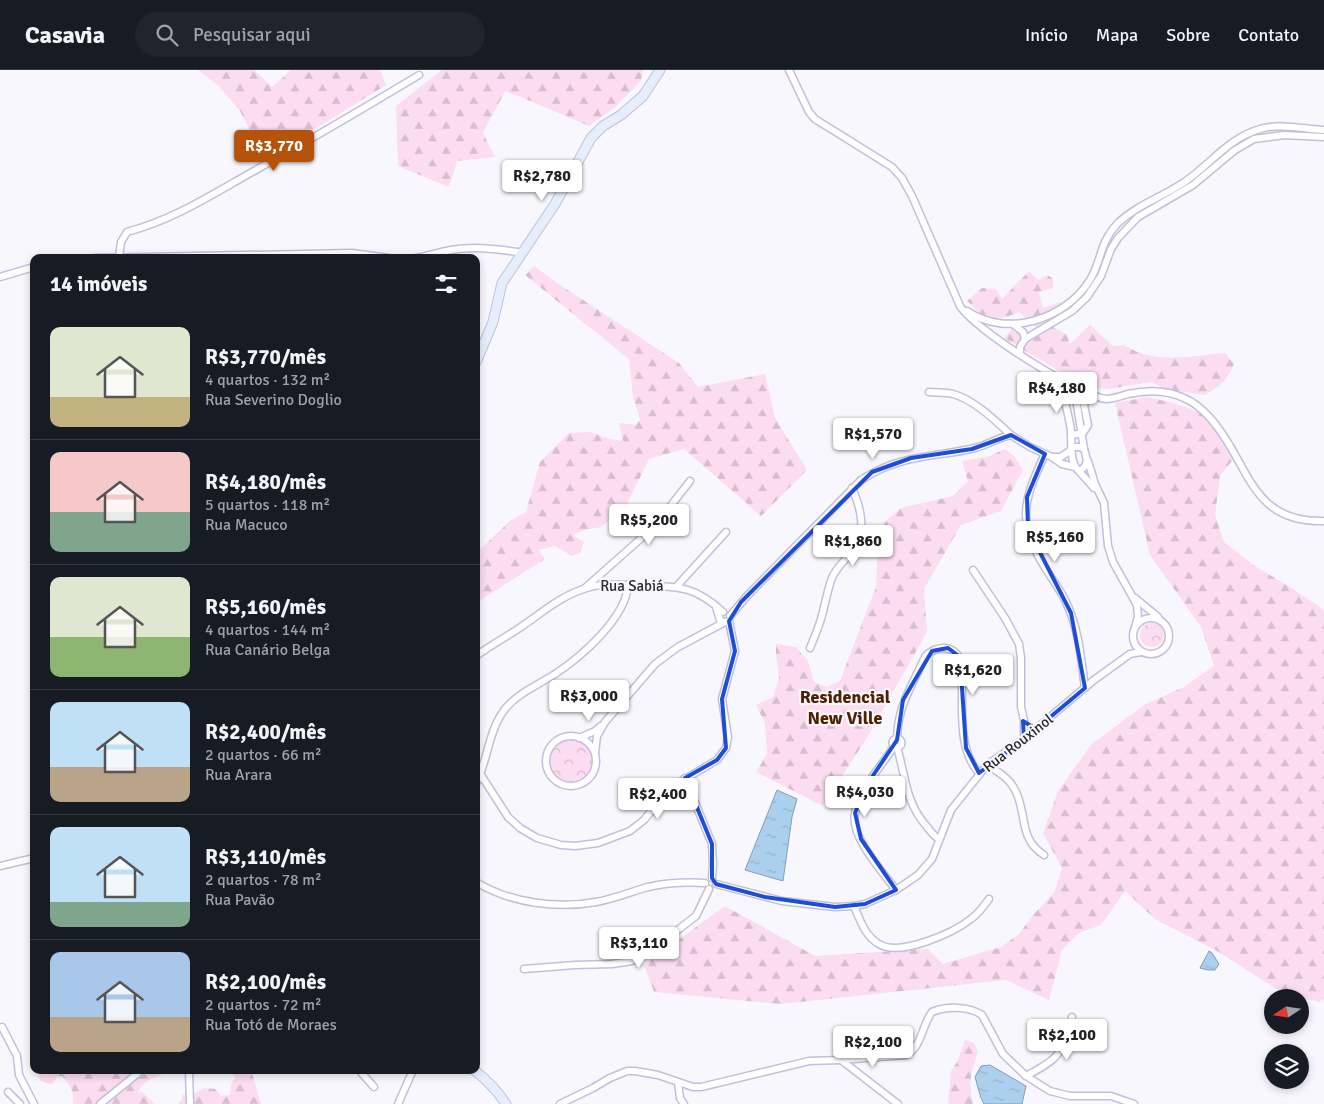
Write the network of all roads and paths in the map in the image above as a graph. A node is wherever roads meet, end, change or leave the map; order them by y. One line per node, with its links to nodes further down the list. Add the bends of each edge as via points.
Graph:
1 (660, 70): 6 (main road, via 643,96 591,138 555,204)
2 (789, 70): 13 (street, via 815,119 892,166 902,178)
3 (419, 74): 7 (street, via 200,203 127,232 121,242)
4 (1324, 130): 15 (street, via 1267,127 1235,140 1193,176 1138,208 1118,224 1103,245 1091,278 1080,294 1043,318)
5 (1324, 137): 17 (street, via 1267,136 1235,150 1199,181 1132,222 1111,249 1101,276 1087,297 1072,311)
6 (523, 253): 10 (street, via 473,248); 19 (main road, via 502,283 493,322)
7 (120, 254)
8 (294, 254): 9 (street)
9 (359, 254)
10 (434, 254)
11 (30, 268): 12 (street)
12 (0, 277)
13 (960, 306): 14 (street, via 976,316); 16 (street, via 966,315)
14 (1002, 324): 15 (street); 16 (street, via 995,329)
15 (1013, 325): 17 (street, via 1023,332)
16 (994, 335): 18 (street)
17 (1023, 342): 18 (street)
18 (1017, 351): 20 (street)
19 (480, 353)
20 (1057, 378): 21 (street); 23 (street)
21 (1076, 389): 23 (street); 24 (street, via 1088,425); 35 (street, via 1109,399 1147,392 1166,392 1184,398 1204,411 1222,432 1242,472 1267,503 1287,516)
22 (929, 392): 25 (street, via 950,393 962,398 988,414)
23 (1062, 392): 26 (street)
24 (1083, 434): 26 (street); 28 (street)
25 (1011, 435): 29 (street); 33 (street, via 972,449 896,462 872,472)
26 (1072, 435): 27 (street)
27 (1072, 448): 28 (street); 29 (street, via 1061,457); 31 (street)
28 (1084, 450): 30 (street)
29 (1049, 455): 31 (street); 52 (street, via 1030,488 1026,517 1037,554 1067,603)
30 (1088, 461): 31 (street, via 1083,469); 34 (street)
31 (1076, 469): 34 (street)
32 (690, 481): 41 (street, via 655,526)
33 (852, 488): 44 (street); 48 (street, via 861,513 860,536 831,580)
34 (1100, 495): 43 (street, via 1106,514 1110,553)
35 (1324, 521)
36 (726, 532): 38 (street)
37 (973, 570): 55 (street, via 1018,644)
38 (689, 575): 40 (street); 42 (street)
39 (628, 585): 40 (street, Rua Sabiá); 41 (street, Rua Sabiá); 64 (street, via 626,597 617,613 593,642 566,667 523,693 504,710 491,737)
40 (678, 586): 42 (street, Rua Sabiá)
41 (584, 589): 50 (street, Rua Sabiá, via 555,603)
42 (687, 589): 44 (street, Rua Sabiá, via 714,603)
43 (1131, 595): 45 (street); 46 (street, via 1138,610)
44 (725, 617): 56 (street, via 712,629 678,646 654,664); 65 (street, Rua Sabiá, via 735,646 722,699 728,737 726,748 717,760)
45 (1161, 620): 46 (street, via 1143,619); 49 (street, via 1168,629 1167,646 1158,653)
46 (1135, 628): 47 (street)
47 (1135, 645): 49 (street); 51 (street, Rua Rouxinol)
48 (810, 648)
49 (1142, 652): 51 (street, Rua Rouxinol)
50 (480, 653)
51 (1130, 654): 53 (street, Rua Rouxinol)
52 (1083, 669): 53 (street); 54 (street)
53 (1094, 680): 54 (street, Rua Rouxinol)
54 (1086, 688): 57 (street, Rua Rouxinol)
55 (1024, 720): 57 (street); 59 (street)
56 (605, 722): 58 (street); 61 (street, via 596,736)
57 (1036, 729): 59 (street, Rua Rouxinol)
58 (579, 738): 61 (street, via 588,743); 61 (street, via 566,736 552,745 546,762 552,778 567,787 584,784 595,771)
59 (1024, 739): 62 (street, Rua Rouxinol)
60 (898, 743): 63 (street, via 903,700 925,657 929,652 944,648 955,652 961,661 963,674 966,748); 67 (street, via 908,795); 76 (street, via 868,783 854,818 855,829 865,847)
61 (595, 754)
62 (987, 765): 63 (street, Rua Rouxinol); 69 (street, via 1014,786 1028,838)
63 (979, 773): 66 (street, Rua Rouxinol, via 950,810)
64 (481, 775): 65 (street, Rua Sabiá, via 502,810 520,828 554,844 575,846 630,831 644,820 666,792)
65 (685, 778): 72 (street, via 712,844)
66 (943, 829): 67 (street); 68 (street, Rua Rouxinol)
67 (930, 830): 68 (street)
68 (939, 839): 76 (street, Rua Rouxinol, via 932,859 918,875)
69 (1044, 855)
70 (30, 859): 71 (street)
71 (0, 866)
72 (712, 878): 74 (street); 75 (street, via 708,879)
73 (480, 884): 75 (street, via 518,899 567,905 671,884)
74 (716, 884): 75 (street, via 713,888); 78 (street, Rua Rouxinol, via 797,904)
75 (707, 886): 79 (street, via 696,916 654,948 632,960)
76 (896, 890): 78 (street, Rua Rouxinol)
77 (989, 899): 78 (street, via 973,918 949,933 894,948 880,945 869,936)
78 (854, 906)
79 (524, 969)
80 (1072, 1017): 88 (street, via 1059,1055)
81 (2, 1027): 93 (street, via 17,1056 19,1075)
82 (841, 1060): 88 (street, via 909,1054 932,1012 966,1009 982,1015 1003,1054); 89 (street, via 796,1063 701,1088); 100 (street)
83 (137, 1074): 94 (street)
84 (189, 1074): 95 (street)
85 (363, 1074): 90 (street)
86 (411, 1074): 96 (street)
87 (478, 1074): 97 (main road)
88 (1026, 1076): 101 (street, via 1061,1094 1111,1096)
89 (678, 1082): 98 (street, via 658,1075 627,1071); 99 (street)
90 (374, 1087)
91 (8, 1092): 92 (street)
92 (20, 1104)
93 (34, 1104)
94 (100, 1104)
95 (190, 1104)
96 (398, 1104)
97 (506, 1104)
98 (560, 1104)
99 (684, 1104)
100 (898, 1104)
101 (1134, 1104)

